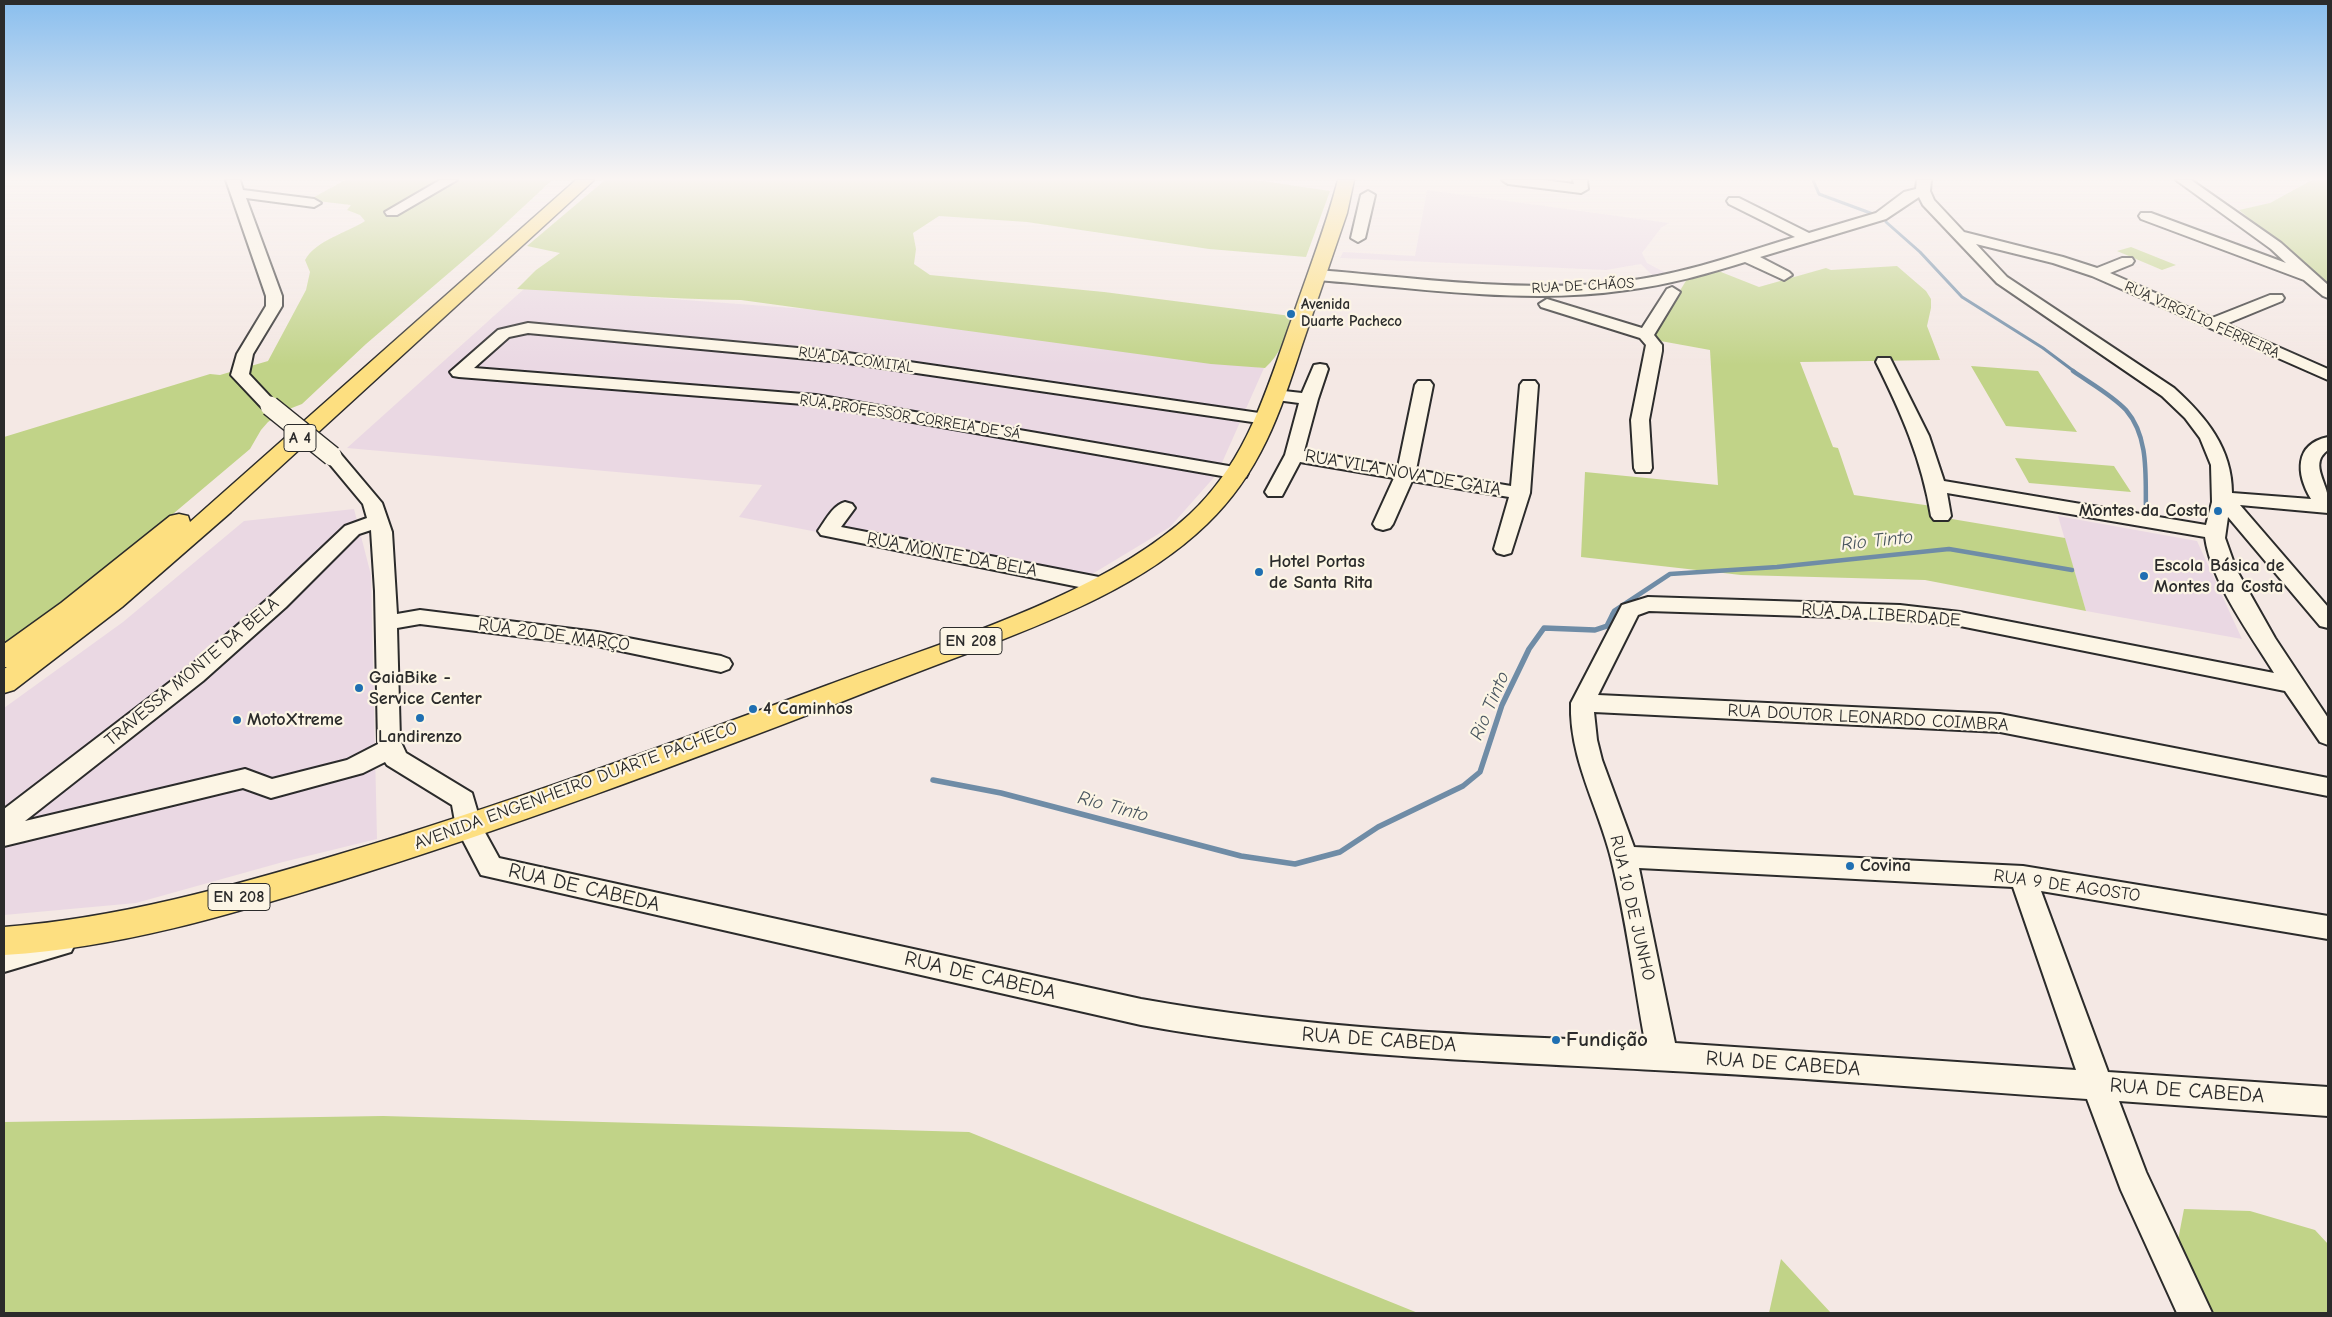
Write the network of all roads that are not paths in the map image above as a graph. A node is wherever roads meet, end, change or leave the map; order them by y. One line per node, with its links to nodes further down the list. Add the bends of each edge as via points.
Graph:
1 (254, 241): 45 (street, bridge, via 274,301 245,354 240,375 270,406 332,456 372,504)
2 (498, 241): 52 (main road, A 4, via 209,496)
3 (518, 241): 54 (main road, A 4, via 223,507 113,600)
4 (1329, 241): 15 (main road, AVENIDA ENGENHEIRO DUARTE PACHECO / EN 208)
5 (1796, 241): 12 (street, RUA DE CHÃOS)
6 (1964, 241): 10 (street)
7 (1982, 241): 11 (street, RUA VIRGÍLIO FERREIRA)
8 (2210, 241): 19 (street)
9 (2271, 241): 19 (street)
10 (1973, 250): 11 (street, RUA VIRGÍLIO FERREIRA); 41 (street, via 2002,280 2038,307 2184,406 2214,445)
11 (2018, 251): 14 (street, RUA VIRGÍLIO FERREIRA)
12 (1747, 257): 16 (street); 17 (street, RUA DE CHÃOS)
13 (2127, 261): 14 (street)
14 (2097, 273): 23 (street, RUA VIRGÍLIO FERREIRA)
15 (1317, 275): 21 (street, via 1495,289); 32 (main road, AVENIDA ENGENHEIRO DUARTE PACHECO / EN 208)
16 (1784, 275)
17 (1683, 276): 18 (street, RUA DE CHÃOS); 20 (street)
18 (1651, 282): 20 (street); 21 (street, RUA DE CHÃOS)
19 (2321, 286)
20 (1672, 292): 24 (street)
21 (1549, 297): 24 (street)
22 (2276, 298): 23 (street)
23 (2211, 324): 28 (street, RUA VIRGÍLIO FERREIRA)
24 (1646, 335): 35 (street, via 1654,345 1654,351 1640,420)
25 (1884, 362): 38 (street, via 1920,432)
26 (1320, 369): 31 (street, RUA VILA NOVA DE GAIA)
27 (459, 372): 32 (street, RUA DA COMITAL, via 504,333 528,328 841,357); 36 (street, RUA PROFESSOR CORREIA DE SÁ, via 816,400)
28 (2328, 375)
29 (1424, 385): 37 (street)
30 (1529, 385): 40 (street, RUA VILA NOVA DE GAIA)
31 (1309, 399): 32 (street); 34 (street, RUA VILA NOVA DE GAIA)
32 (1271, 407): 36 (main road, AVENIDA ENGENHEIRO DUARTE PACHECO / EN 208)
33 (2328, 442): 42 (street, via 2312,456 2307,466)
34 (1294, 455): 37 (street, RUA VILA NOVA DE GAIA); 39 (street)
35 (1643, 468)
36 (1240, 473): 49 (main road, AVENIDA ENGENHEIRO DUARTE PACHECO / EN 208, via 1207,512 1181,535)
37 (1406, 473): 40 (street, RUA VILA NOVA DE GAIA); 46 (street)
38 (1937, 486): 44 (street); 47 (street)
39 (1275, 492)
40 (1520, 493): 48 (street)
41 (2223, 498): 42 (street); 47 (street); 50 (street)
42 (2325, 499)
43 (845, 508): 49 (street, RUA MONTE DA BELA, via 828,531)
44 (1941, 516)
45 (377, 521): 51 (street, via 382,532); 60 (street, TRAVESSA MONTE DA BELA, via 352,530 278,602 195,674)
46 (1383, 524)
47 (2214, 532): 55 (street, via 2236,590)
48 (1504, 549)
49 (1104, 585): 61 (main road, AVENIDA ENGENHEIRO DUARTE PACHECO / EN 208, via 1017,624)
50 (2328, 621)
51 (386, 624): 53 (street, RUA 20 DE MARÇO, via 420,617 597,639); 58 (street, via 388,740)
52 (4, 658)
53 (721, 664)
54 (4, 683)
55 (2291, 684): 56 (street, RUA DA LIBERDADE, via 1960,619 1900,612 1648,604 1630,610); 57 (street)
56 (1583, 703): 59 (street, RUA DOUTOR LEONARDO COIMBRA, via 2000,723); 63 (street, RUA 10 DE JUNHO, via 1580,719)
57 (2328, 736)
58 (391, 748): 61 (street, RUA DE CABEDA, via 396,759 463,800); 62 (street, via 354,767 271,789 245,778)
59 (2328, 787)
60 (4, 823)
61 (469, 827): 65 (main road, AVENIDA ENGENHEIRO DUARTE PACHECO / EN 208, via 197,909); 69 (street, RUA DE CABEDA, via 490,867 1141,1012 1196,1022 1318,1036 1519,1051)
62 (4, 836)
63 (1624, 857): 64 (street, RUA 9 DE AGOSTO); 69 (street, RUA 10 DE JUNHO)
64 (2023, 877): 66 (street, RUA 9 DE AGOSTO); 70 (street)
65 (142, 921): 67 (main road, AVENIDA ENGENHEIRO DUARTE PACHECO / EN 208, via 39,939); 68 (street, AVENIDA ENGENHEIRO DUARTE PACHECO)
66 (2328, 927)
67 (4, 941)
68 (4, 960)
69 (1663, 1056): 70 (street, RUA DE CABEDA)
70 (2097, 1085): 71 (street, RUA DE CABEDA); 72 (street, via 2132,1179)
71 (2328, 1101)
72 (2195, 1313)

